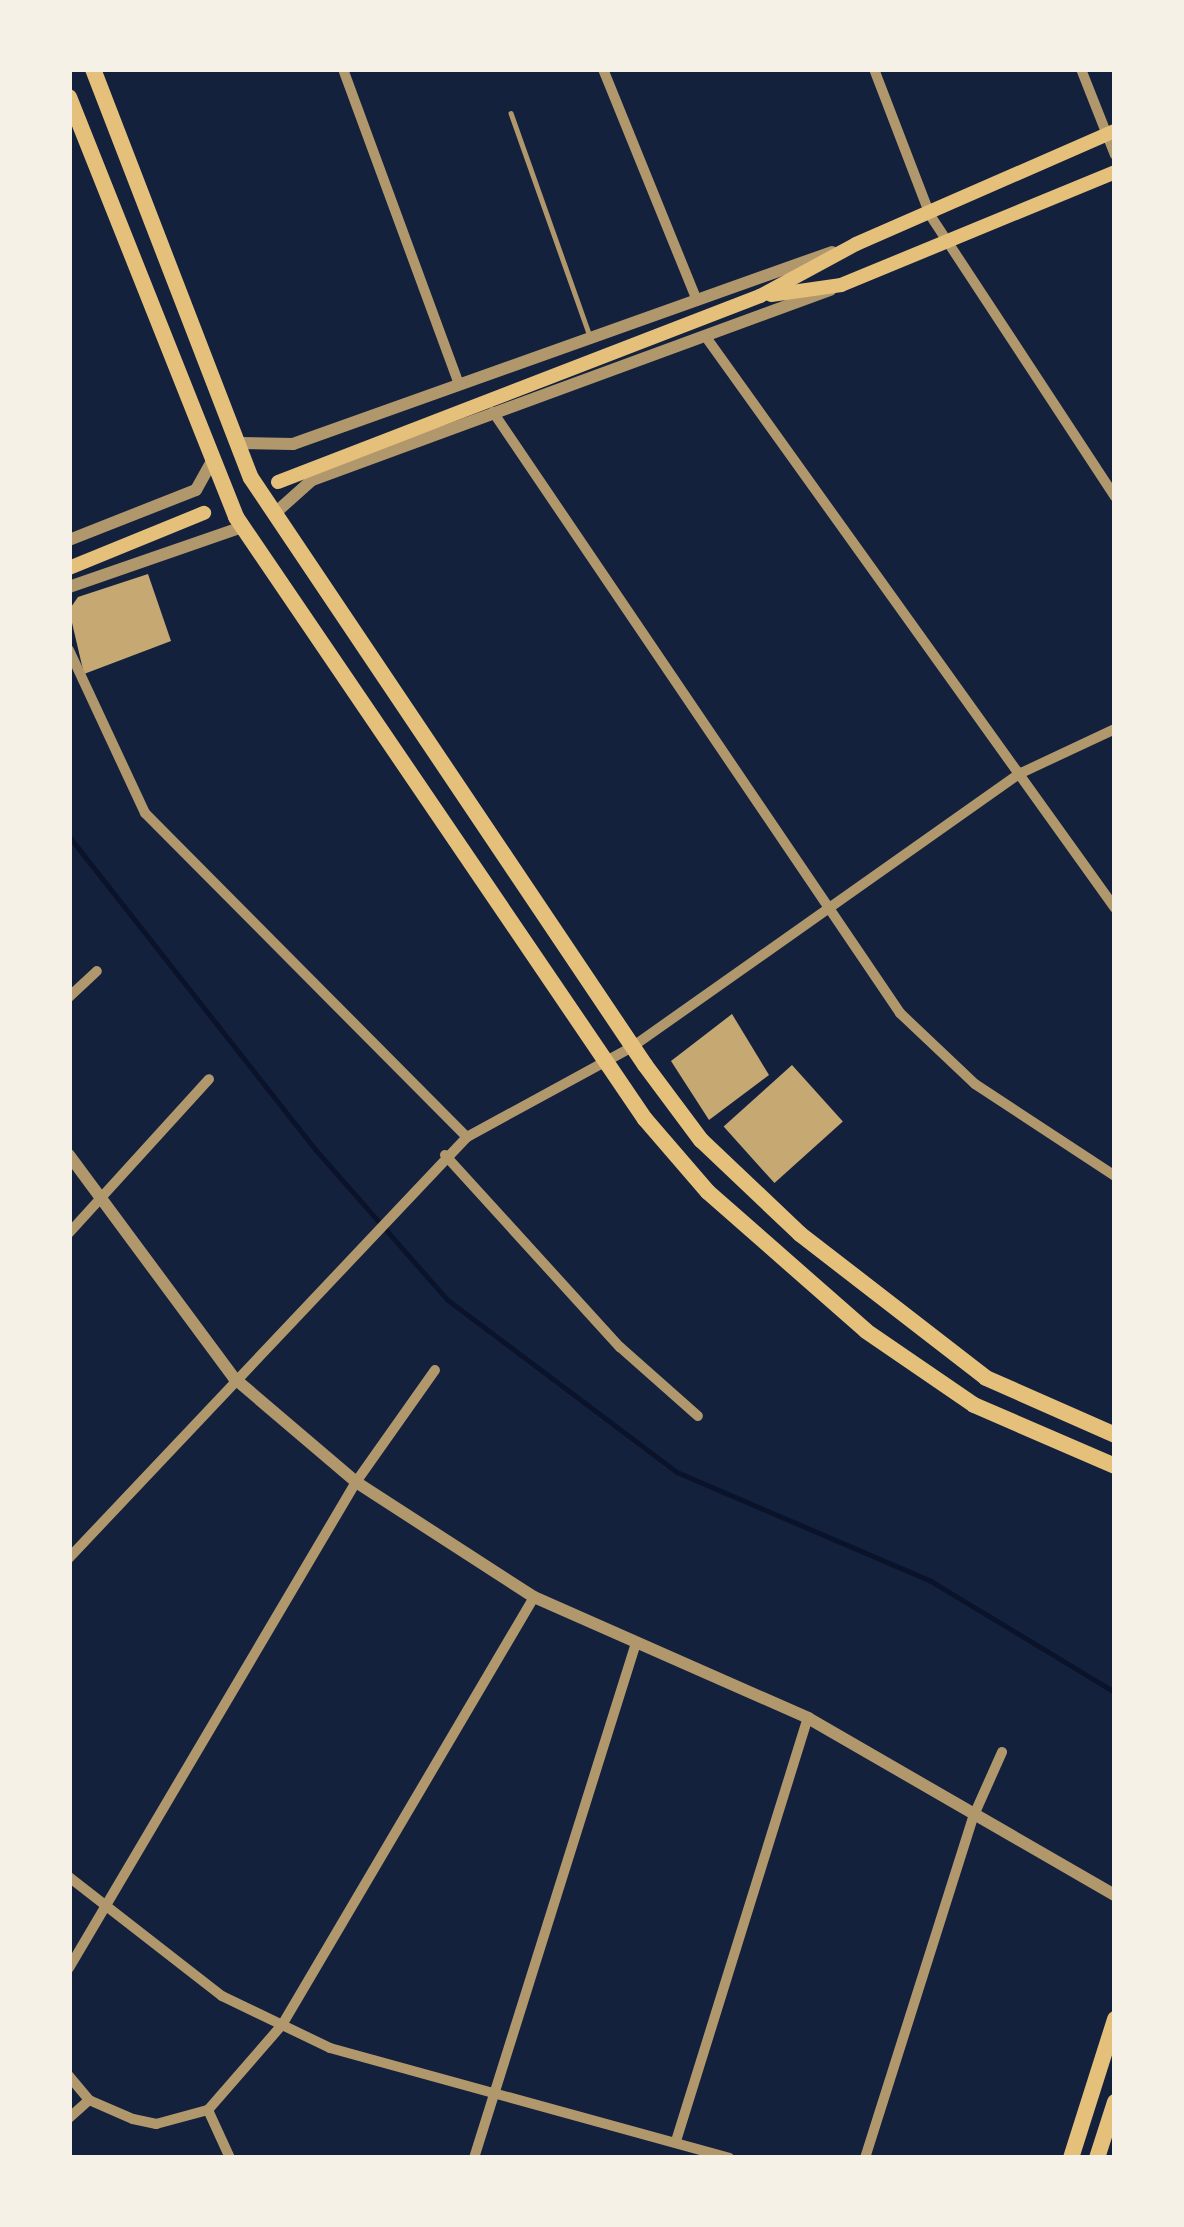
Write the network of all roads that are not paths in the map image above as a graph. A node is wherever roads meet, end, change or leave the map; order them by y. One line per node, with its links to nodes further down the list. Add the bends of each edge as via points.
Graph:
1 (93, 69): 8 (main road)
2 (344, 69): 21 (street)
3 (604, 69): 18 (street)
4 (874, 69): 13 (street)
5 (1082, 69): 9 (street)
6 (69, 97): 10 (main road)
7 (511, 113): 19 (lane)
8 (116, 128): 10 (main road); 23 (main road)
9 (1111, 132): 11 (street); 13 (main road)
10 (86, 140): 24 (main road)
11 (1115, 155)
12 (1115, 172): 15 (main road)
13 (930, 215): 14 (main road); 15 (street)
14 (856, 244): 17 (main road); 18 (street)
15 (946, 244): 16 (main road); 26 (street)
16 (841, 285): 17 (main road); 20 (street)
17 (760, 296): 25 (main road)
18 (697, 302): 19 (street)
19 (590, 336): 21 (street)
20 (708, 340): 22 (street); 35 (street)
21 (459, 384): 23 (street, via 293,444)
22 (493, 412): 28 (street, via 311,480); 39 (street)
23 (239, 451): 28 (main road)
24 (212, 470): 29 (main road); 30 (street, via 196,490)
25 (278, 482)
26 (1115, 497)
27 (204, 513): 31 (main road)
28 (274, 514): 36 (main road)
29 (239, 522): 32 (street); 37 (main road)
30 (69, 540)
31 (69, 564)
32 (69, 587)
33 (69, 650): 45 (street, via 145,813)
34 (1115, 729): 35 (street)
35 (1021, 773): 38 (street); 39 (street)
36 (484, 829): 37 (main road); 42 (main road)
37 (462, 846): 43 (main road)
38 (1115, 908)
39 (825, 912): 42 (street); 48 (street, via 900,1013 975,1084)
40 (97, 971): 41 (street)
41 (69, 997)
42 (632, 1047): 43 (street); 53 (main road, via 701,1140 800,1234)
43 (604, 1065): 45 (street); 54 (main road, via 708,1192 778,1257)
44 (209, 1079): 49 (street)
45 (467, 1137): 47 (street)
46 (69, 1155): 49 (street)
47 (445, 1155): 52 (street); 55 (street, via 620,1347)
48 (1115, 1176)
49 (97, 1202): 50 (street); 52 (street)
50 (69, 1233)
51 (435, 1370): 58 (street)
52 (234, 1378): 58 (street); 59 (street)
53 (986, 1378): 54 (main road); 56 (main road)
54 (974, 1405): 57 (main road)
55 (698, 1416)
56 (1115, 1435)
57 (1115, 1466)
58 (356, 1482): 60 (street); 67 (street)
59 (69, 1558)
60 (534, 1598): 61 (street); 70 (street)
61 (635, 1646): 62 (street); 72 (street)
62 (808, 1718): 64 (street); 77 (street)
63 (1002, 1752): 64 (street)
64 (974, 1815): 66 (street); 81 (street)
65 (69, 1877): 67 (street)
66 (1115, 1895)
67 (101, 1904): 68 (street); 70 (street, via 222,1996)
68 (69, 1967)
69 (1115, 2019): 82 (main road)
70 (282, 2025): 72 (street, via 330,2048); 75 (street)
71 (69, 2076): 73 (street)
72 (497, 2089): 77 (street); 79 (street)
73 (89, 2100): 75 (street, via 156,2124); 76 (street)
74 (1115, 2102): 83 (main road)
75 (208, 2110): 78 (street)
76 (69, 2118)
77 (676, 2141): 80 (street)
78 (230, 2158)
79 (474, 2158)
80 (729, 2158)
81 (866, 2158)
82 (1071, 2158)
83 (1097, 2158)

